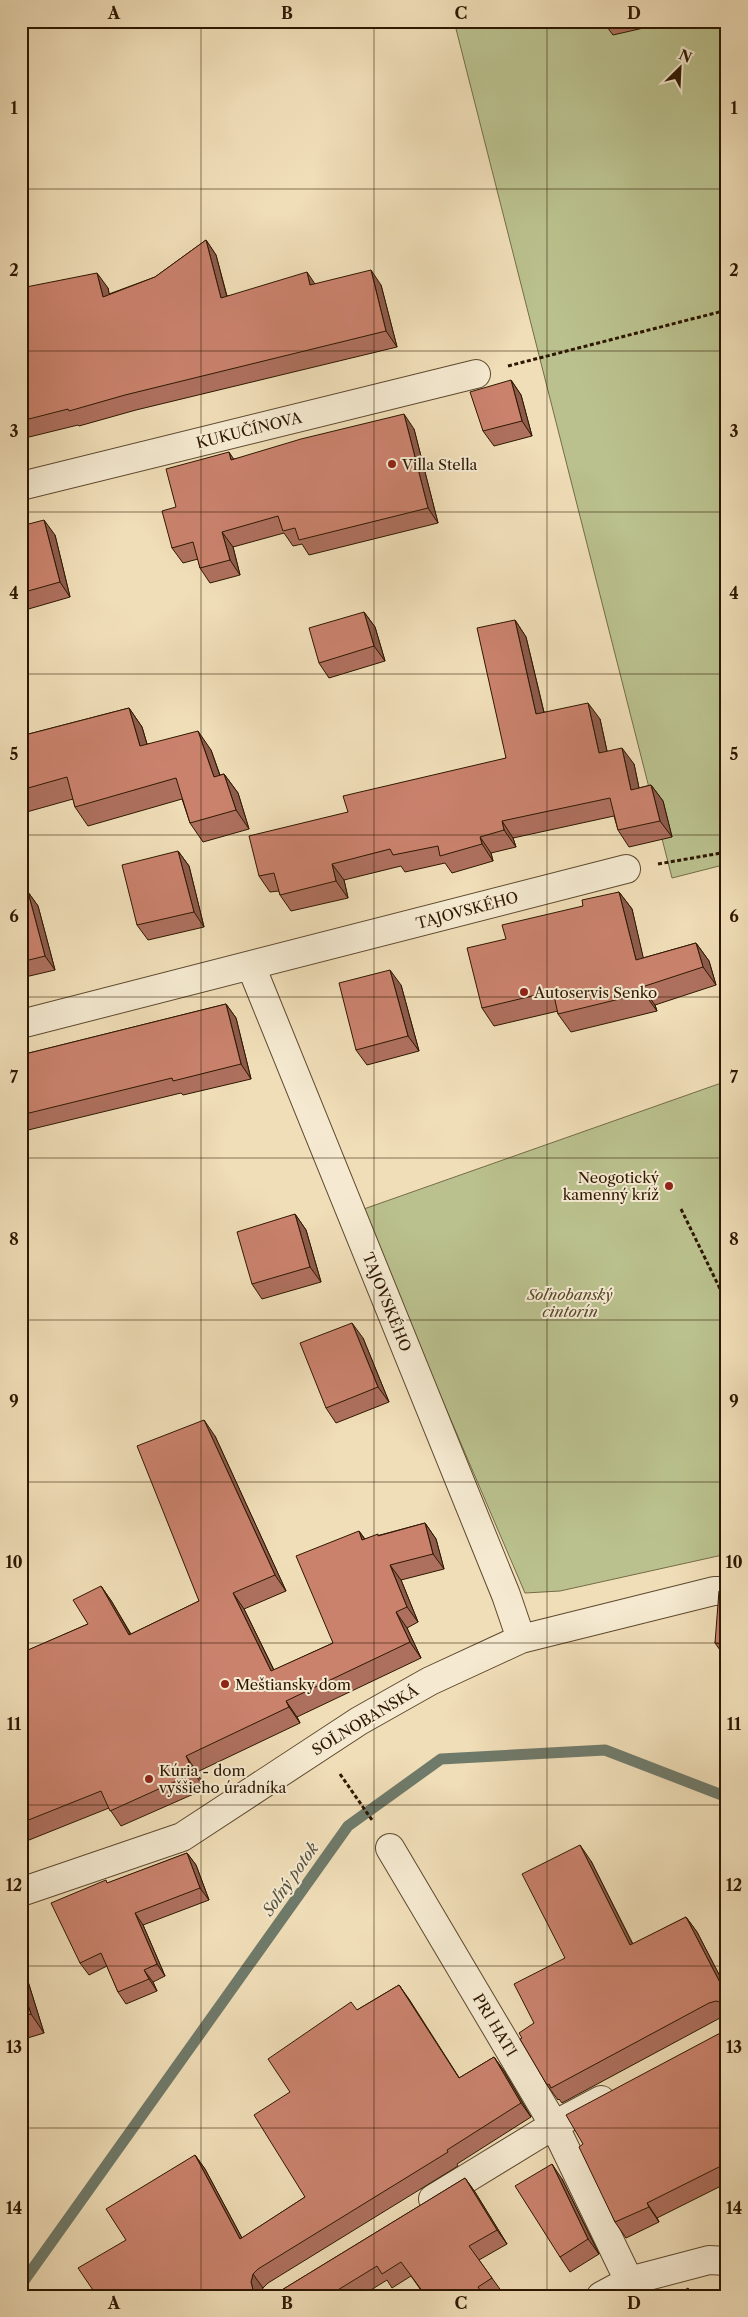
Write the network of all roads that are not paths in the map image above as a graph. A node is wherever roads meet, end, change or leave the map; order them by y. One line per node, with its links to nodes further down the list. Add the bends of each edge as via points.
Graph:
1 (476, 374): 2 (street, KUKUČÍNOVA)
2 (21, 486)
3 (626, 869): 4 (street, TAJOVSKÉHO)
4 (250, 966): 5 (street, TAJOVSKÉHO); 7 (street, TAJOVSKÉHO)
5 (21, 1024)
6 (727, 1591): 7 (street, SOĽNOBANSKÁ, via 714,1591)
7 (521, 1639): 9 (street, SOĽNOBANSKÁ, via 430,1681 359,1721 182,1837)
8 (390, 1848): 11 (street, PRI HATI)
9 (21, 1892)
10 (623, 2088): 11 (street)
11 (554, 2125): 12 (street); 14 (street, PRI HATI)
12 (411, 2213)
13 (727, 2261): 14 (street, via 709,2260)
14 (629, 2281): 15 (street)
15 (601, 2296)

